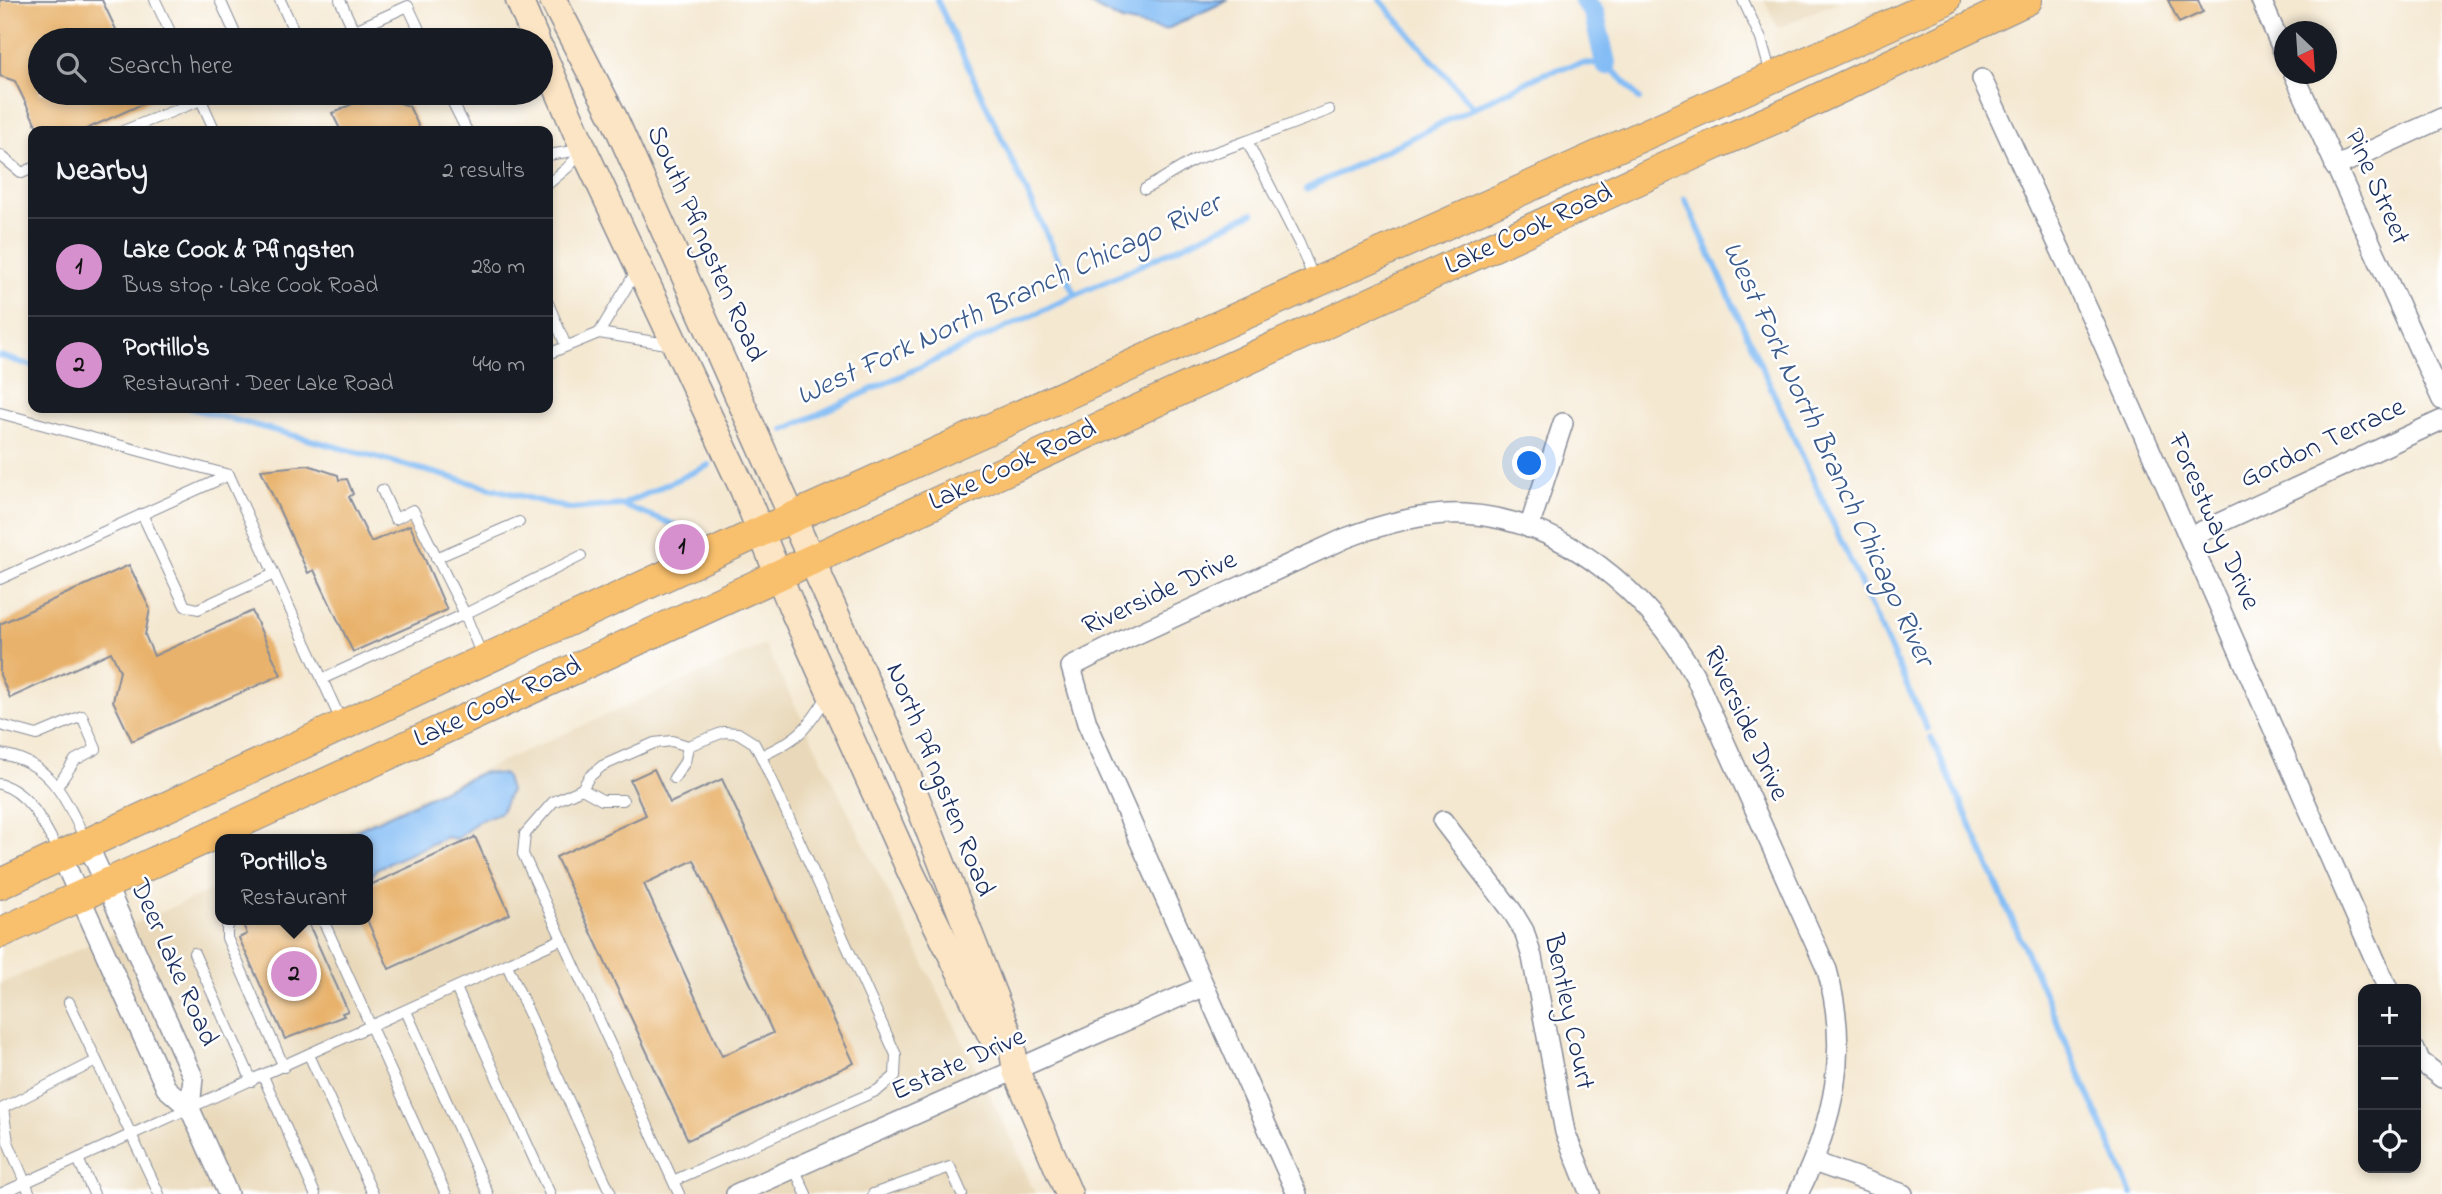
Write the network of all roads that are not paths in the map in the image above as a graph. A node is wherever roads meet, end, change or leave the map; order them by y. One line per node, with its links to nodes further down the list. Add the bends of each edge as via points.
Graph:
1 (155, 0): 12 (lane)
2 (220, 0): 13 (lane)
3 (280, 0): 14 (lane)
4 (340, 0): 15 (lane)
5 (519, 0): 18 (street)
6 (553, 0): 54 (street, South Pfingsten Road, via 614,118)
7 (1743, 0): 20 (lane)
8 (1945, 0): 20 (main road, Lake Cook Road)
9 (2027, 0): 61 (main road, Lake Cook Road)
10 (2261, 0): 19 (street)
11 (407, 3): 16 (lane); 17 (lane)
12 (168, 28)
13 (233, 28)
14 (293, 28)
15 (353, 28)
16 (360, 28)
17 (418, 28)
18 (531, 28)
19 (2274, 29)
20 (1772, 77): 41 (main road, Lake Cook Road)
21 (553, 78): 33 (street)
22 (1982, 79): 58 (street, Forestway Drive)
23 (2298, 84): 36 (street, Pine Street)
24 (179, 105): 29 (lane)
25 (203, 105): 30 (lane)
26 (454, 105): 31 (lane)
27 (1329, 110): 32 (lane)
28 (2442, 118): 36 (street)
29 (134, 126)
30 (213, 126)
31 (464, 126)
32 (1247, 141): 39 (lane, via 1194,160); 41 (lane)
33 (584, 149): 34 (lane); 38 (lane); 40 (street)
34 (553, 154)
35 (0, 155): 37 (lane, via 22,173)
36 (2335, 167): 47 (street, Pine Street)
37 (28, 170)
38 (553, 180)
39 (1144, 189)
40 (640, 266): 43 (lane); 44 (street)
41 (1315, 283): 54 (main road, Lake Cook Road)
42 (553, 315): 45 (lane)
43 (599, 332): 44 (lane); 45 (lane)
44 (677, 345): 57 (street)
45 (566, 346): 46 (lane)
46 (553, 352)
47 (2442, 400)
48 (0, 413): 51 (lane)
49 (2442, 420): 58 (street, Gordon Terrace)
50 (1563, 423): 56 (street)
51 (229, 475): 53 (lane); 63 (lane)
52 (382, 489): 60 (lane, via 394,519 413,510)
53 (142, 514): 63 (lane, via 185,606 198,609); 64 (lane)
54 (792, 517): 57 (main road, Lake Cook Road); 61 (street, North Pfingsten Road)
55 (519, 522): 60 (lane)
56 (1529, 528): 91 (street, Riverside Drive, via 1464,514 1420,517 1366,530 1071,667 1087,723); 107 (street, Riverside Drive, via 1575,548 1635,597 1679,649 1701,689 1833,991 1839,1070 1828,1125)
57 (762, 531): 62 (street, North Pfingsten Road); 66 (main road, Lake Cook Road)
58 (2189, 537): 90 (street, Forestway Drive)
59 (580, 556): 65 (lane)
60 (436, 558): 65 (lane)
61 (811, 559): 62 (main road, Lake Cook Road); 100 (street, North Pfingsten Road, via 905,769 1011,1041)
62 (780, 573): 68 (street, North Pfingsten Road); 83 (main road, Lake Cook Road)
63 (274, 574): 67 (lane)
64 (0, 579)
65 (465, 614): 66 (lane); 67 (lane)
66 (484, 660): 69 (main road, Lake Cook Road)
67 (322, 679): 69 (lane)
68 (831, 692): 73 (lane, via 798,737); 100 (street, North Pfingsten Road, via 912,874 997,1047)
69 (343, 725): 80 (main road, Lake Cook Road)
70 (0, 726): 76 (lane, via 37,735 82,716 96,749 75,760)
71 (688, 746): 73 (lane, via 724,732 738,733 754,743); 74 (lane, via 685,762); 77 (lane, via 672,741 654,743 602,766)
72 (0, 754): 76 (lane, via 28,761)
73 (761, 756): 109 (lane, via 896,1055 895,1076 878,1090)
74 (674, 778)
75 (0, 784): 81 (lane, via 18,792 33,807)
76 (57, 787): 80 (lane)
77 (582, 789): 78 (lane, via 602,800); 87 (lane, via 553,802 525,834 523,854)
78 (623, 800)
79 (1443, 821): 129 (street, Bentley Court, via 1524,930 1564,1132)
80 (87, 843): 81 (main road, Lake Cook Road); 83 (street, Deer Lake Road)
81 (61, 856): 82 (main road, Lake Cook Road); 83 (street, Deer Lake Road)
82 (0, 884)
83 (93, 890): 86 (main road, Lake Cook Road); 104 (street, Deer Lake Road, via 166,1088); 104 (street, Deer Lake Road, via 193,1077)
84 (228, 925): 99 (lane, via 227,938)
85 (325, 925): 95 (lane)
86 (0, 933)
87 (562, 939): 89 (lane); 109 (lane)
88 (194, 953): 103 (lane)
89 (507, 965): 92 (lane); 122 (lane)
90 (2386, 984)
91 (1204, 986): 100 (street, Estate Drive); 128 (street)
92 (456, 988): 94 (lane); 121 (lane)
93 (69, 1002): 97 (lane)
94 (405, 1011): 95 (lane); 120 (lane)
95 (370, 1027): 96 (lane); 119 (lane)
96 (309, 1055): 99 (lane); 118 (lane)
97 (96, 1061): 105 (lane); 110 (lane, via 4,1108 8,1142)
98 (2421, 1061): 102 (street)
99 (284, 1067): 101 (lane)
100 (1016, 1070): 108 (street, Estate Drive); 127 (street, North Pfingsten Road)
101 (263, 1076): 103 (lane); 117 (lane)
102 (2442, 1078)
103 (252, 1081): 104 (lane)
104 (190, 1109): 105 (lane); 116 (street, Deer Lake Road)
105 (131, 1135): 106 (lane); 115 (lane)
106 (78, 1159): 110 (lane); 114 (lane)
107 (1814, 1162): 130 (street, Riverside Drive); 131 (street)
108 (794, 1168): 111 (street, Estate Drive); 124 (lane)
109 (673, 1181): 123 (lane)
110 (25, 1183): 112 (lane); 113 (lane)
111 (744, 1192)
112 (0, 1194)
113 (30, 1194)
114 (94, 1194)
115 (159, 1194)
116 (228, 1194)
117 (315, 1194)
118 (373, 1194)
119 (446, 1194)
120 (488, 1194)
121 (550, 1194)
122 (611, 1194)
123 (679, 1194)
124 (806, 1194)
125 (873, 1194): 126 (lane, via 950,1167)
126 (962, 1194)
127 (1069, 1194)
128 (1297, 1194)
129 (1590, 1194)
130 (1798, 1194)
131 (1903, 1194)

